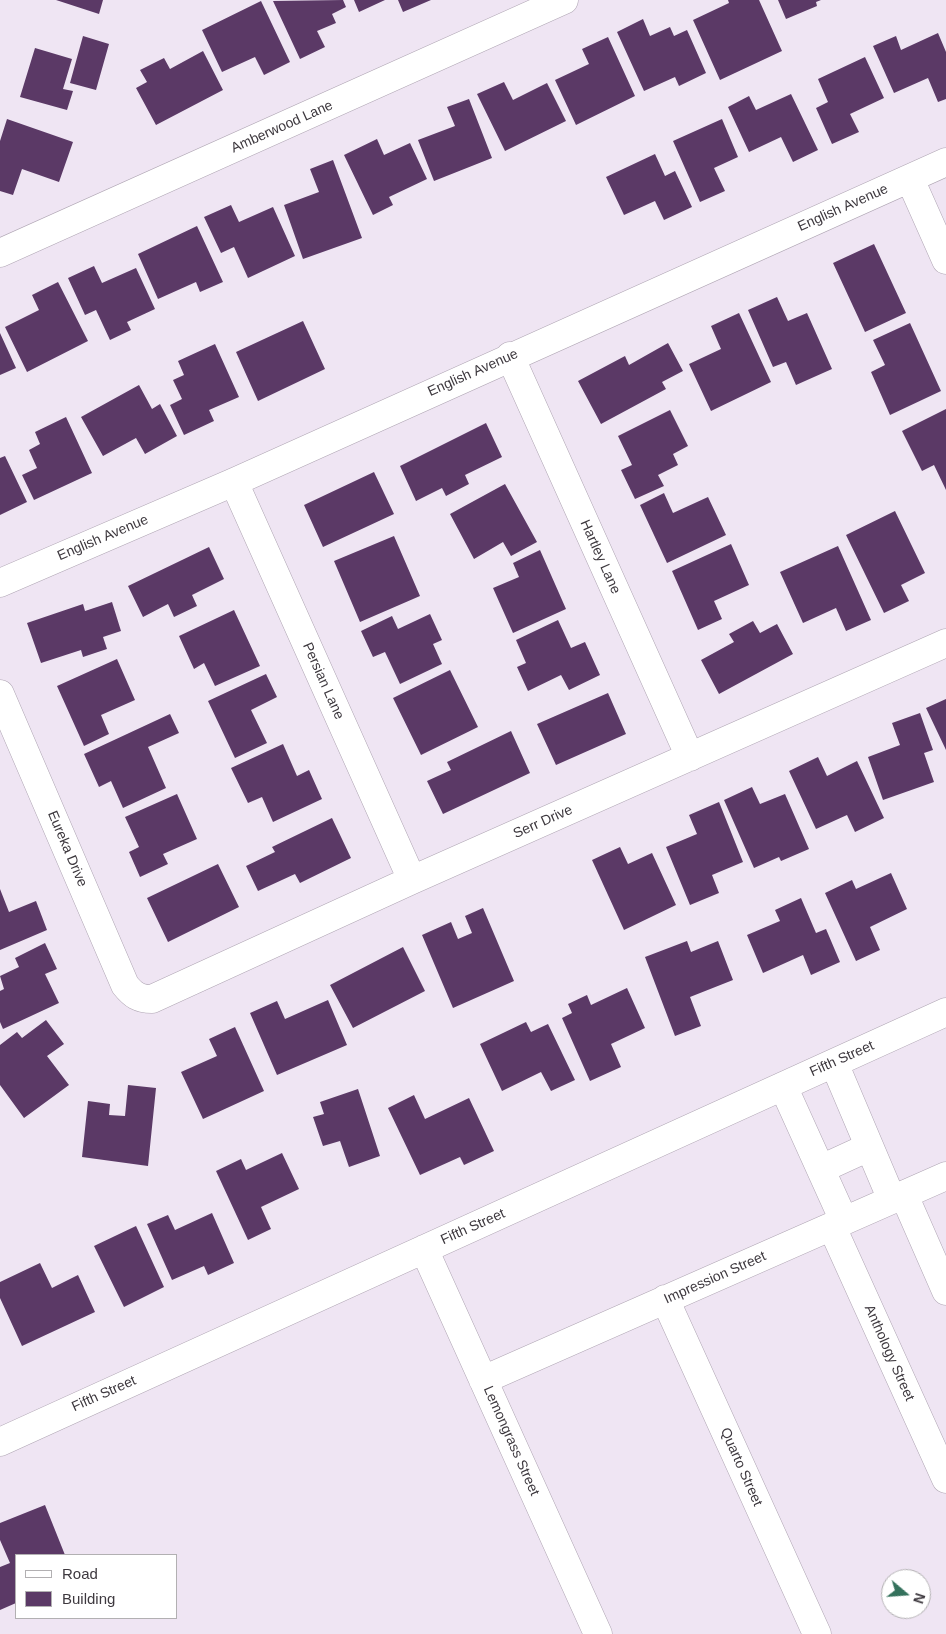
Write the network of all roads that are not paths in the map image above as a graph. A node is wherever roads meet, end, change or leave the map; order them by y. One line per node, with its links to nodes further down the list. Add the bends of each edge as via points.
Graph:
1 (564, 0): 4 (street, Amberwood Lane)
2 (946, 162): 3 (street, English Avenue)
3 (910, 179): 5 (street); 6 (street, English Avenue)
4 (0, 254)
5 (946, 260)
6 (510, 356): 7 (street, English Avenue); 11 (street, Hartley Lane)
7 (234, 482): 8 (street, English Avenue); 12 (street, Persian Lane)
8 (0, 583)
9 (946, 643): 11 (street, Serr Drive)
10 (0, 694): 13 (street, Eureka Drive, via 125,984 132,994)
11 (690, 757): 12 (street, Serr Drive)
12 (412, 880): 13 (street, Serr Drive, via 163,996)
13 (141, 999)
14 (946, 1012): 15 (street, Fifth Street)
15 (834, 1063): 16 (street, Fifth Street); 17 (street)
16 (783, 1086): 18 (street, Anthology Street); 22 (street, Fifth Street)
17 (870, 1147): 18 (street); 20 (street)
18 (821, 1169): 21 (street, Anthology Street)
19 (946, 1176): 20 (street, Impression Street)
20 (898, 1198): 21 (street, Impression Street); 23 (street)
21 (838, 1224): 24 (street, Impression Street); 27 (street, Anthology Street)
22 (424, 1249): 25 (street, Lemongrass Street); 26 (street, Fifth Street)
23 (946, 1290)
24 (665, 1299): 25 (street, Impression Street); 29 (street, Quarto Street)
25 (483, 1380): 28 (street, Lemongrass Street)
26 (0, 1442)
27 (946, 1479)
28 (598, 1634)
29 (817, 1634)

